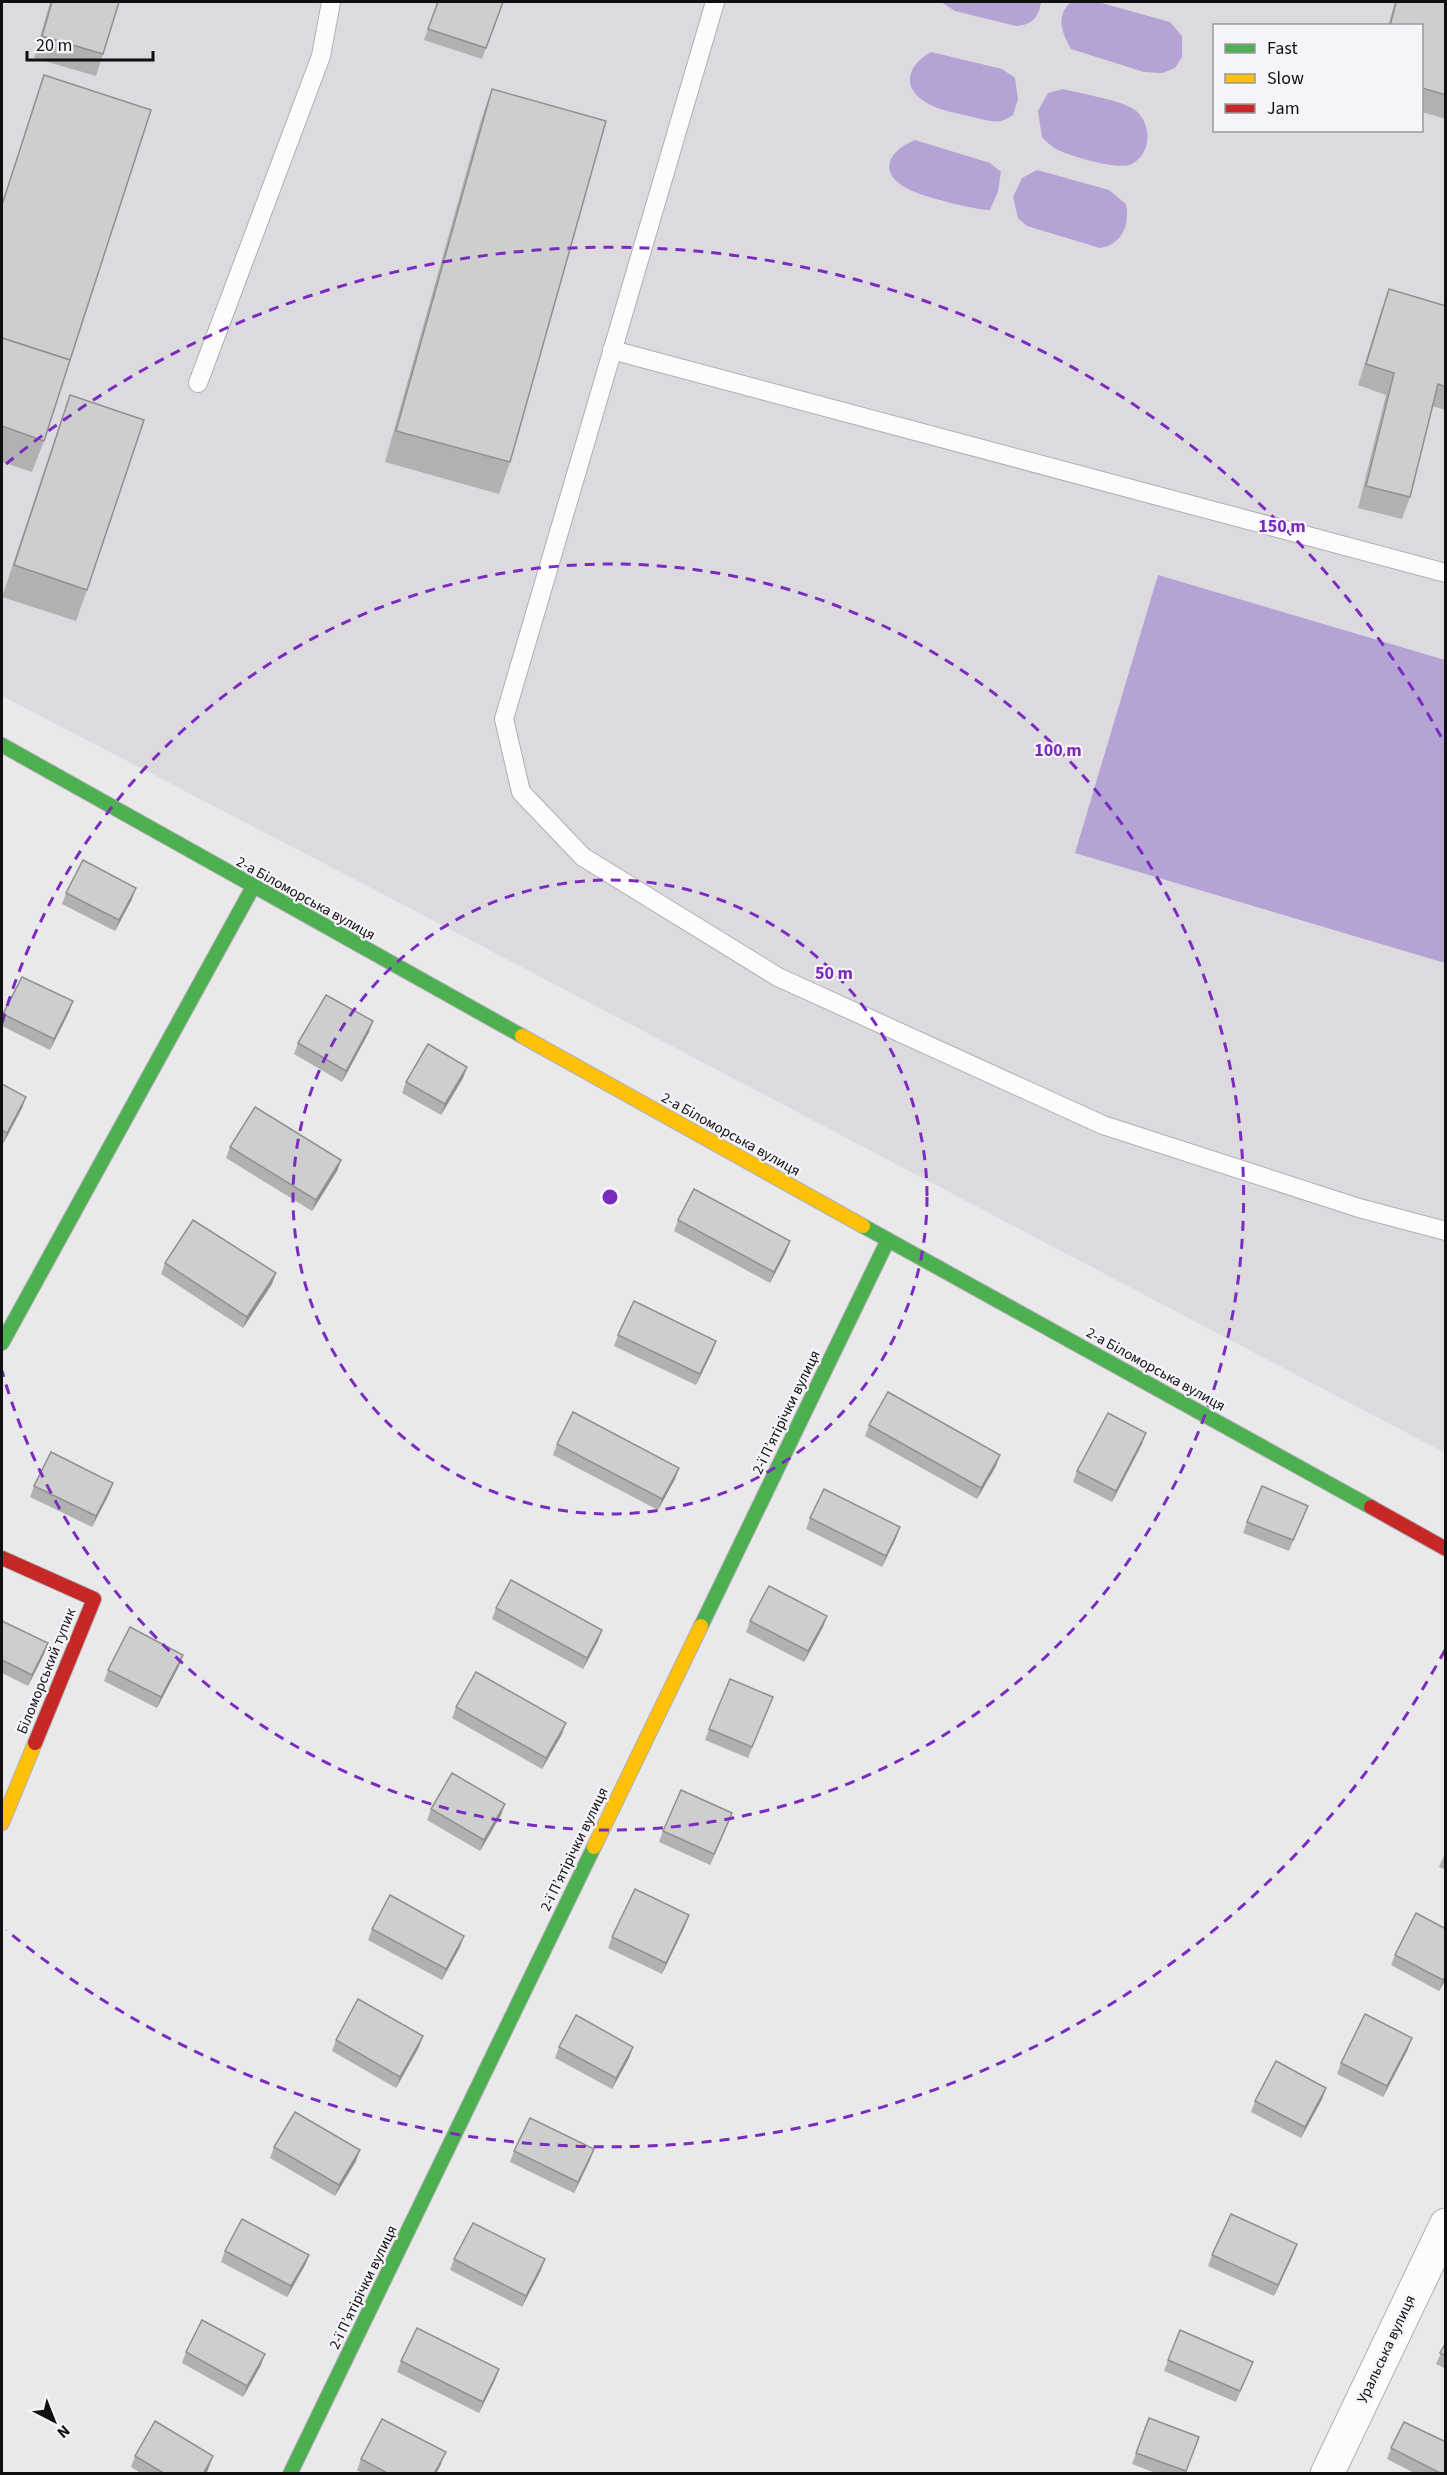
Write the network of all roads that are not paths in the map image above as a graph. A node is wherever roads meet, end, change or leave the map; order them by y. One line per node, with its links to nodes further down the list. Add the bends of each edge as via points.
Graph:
1 (331, 2): 4 (lane, via 321,56)
2 (715, 2): 3 (lane)
3 (612, 350): 5 (lane); 8 (lane, via 504,719 521,792 583,857 778,977 1103,1125 1359,1208)
4 (198, 383)
5 (1446, 573)
6 (2, 745): 7 (street, 2-а Біломорська вулиця)
7 (253, 887): 9 (street, 2-а Біломорська вулиця); 10 (street)
8 (1446, 1231)
9 (888, 1240): 11 (street, 2-а Біломорська вулиця); 15 (street, 2-ї П’ятірічки вулиця)
10 (2, 1343)
11 (1446, 1549)
12 (2, 1558): 13 (street, Біломорський тупик, via 94,1599)
13 (2, 1823)
14 (1446, 2225): 16 (street, Уральська вулиця)
15 (291, 2474)
16 (1327, 2474)

